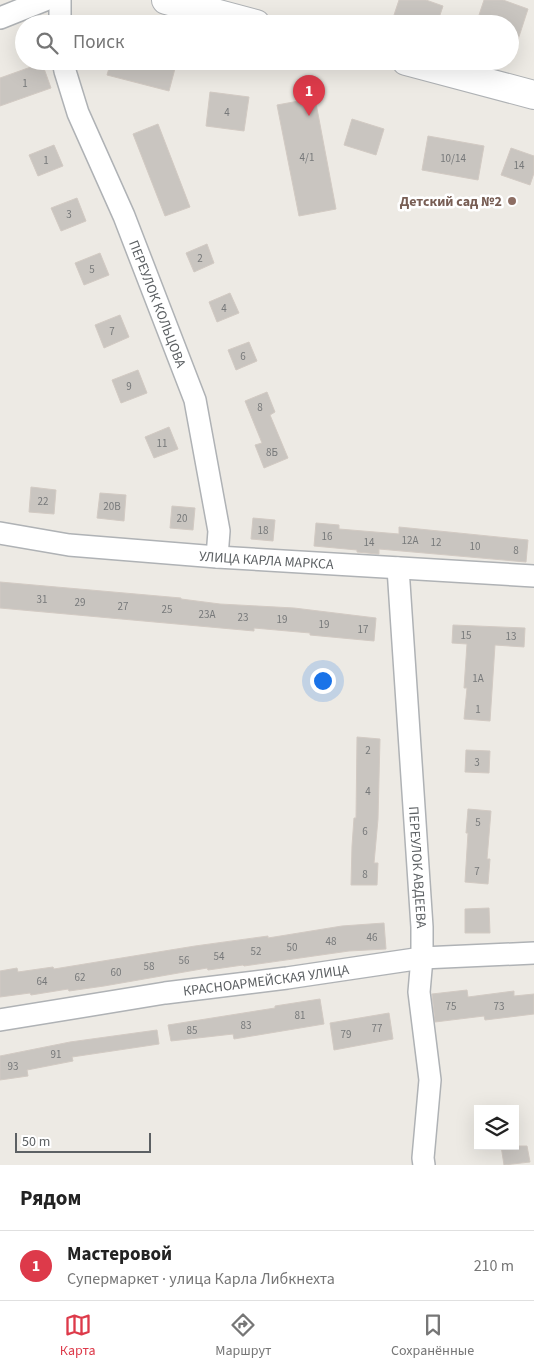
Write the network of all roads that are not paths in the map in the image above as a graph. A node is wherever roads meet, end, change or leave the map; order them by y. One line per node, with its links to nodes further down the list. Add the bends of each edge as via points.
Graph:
1 (45, 0): 6 (street)
2 (60, 0): 4 (street)
3 (166, 0): 5 (street)
4 (60, 15)
5 (222, 15)
6 (0, 18)
7 (65, 70): 11 (street, ПЕРЕУЛОК КОЛЬЦОВА, via 78,113 124,216 195,400 219,531)
8 (440, 70): 9 (street)
9 (534, 95)
10 (0, 533): 11 (street, УЛИЦА КАРЛА МАРКСА, via 69,545)
11 (217, 557): 12 (street, УЛИЦА КАРЛА МАРКСА)
12 (398, 568): 13 (street, УЛИЦА КАРЛА МАРКСА); 15 (street, ПЕРЕУЛОК АВДЕЕВА)
13 (534, 576)
14 (534, 953): 15 (street, КРАСНОАРМЕЙСКАЯ УЛИЦА)
15 (422, 958): 16 (street, КРАСНОАРМЕЙСКАЯ УЛИЦА, via 166,993); 17 (street, ПЕРЕУЛОК АВДЕЕВА, via 419,992 430,1080)
16 (0, 1020)
17 (424, 1165)

